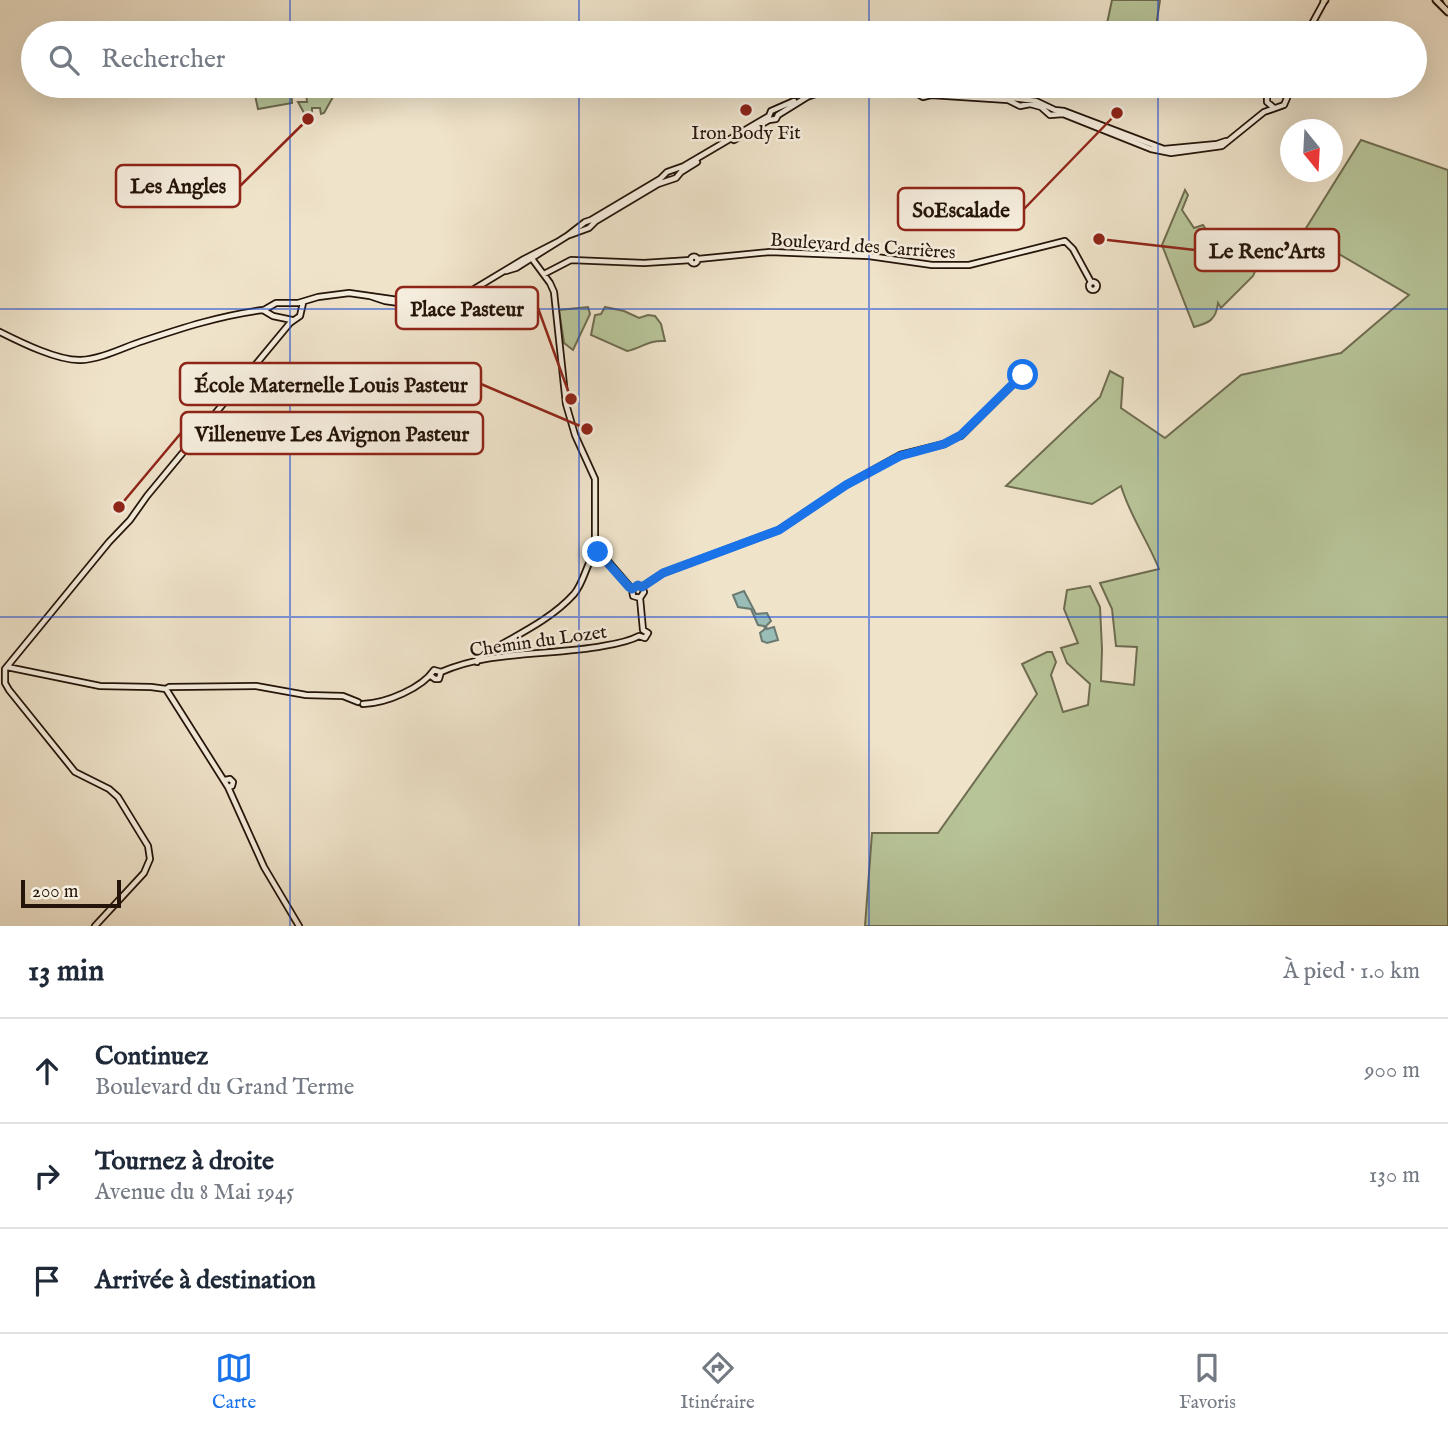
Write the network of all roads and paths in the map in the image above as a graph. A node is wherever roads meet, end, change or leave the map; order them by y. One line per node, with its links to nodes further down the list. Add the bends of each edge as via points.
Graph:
1 (1325, 0): 4 (street)
2 (1436, 0): 3 (main road)
3 (1448, 12)
4 (1314, 21)
5 (805, 98): 14 (street, via 771,112 770,117)
6 (986, 98): 11 (street, via 1035,105 1049,114)
7 (1267, 98): 9 (street)
8 (1287, 98): 10 (street, via 1280,108)
9 (1267, 102): 10 (street); 12 (street)
10 (1274, 108): 12 (street)
11 (1054, 111): 13 (street, via 1164,149 1213,145); 13 (street, via 1156,151 1216,148)
12 (1264, 112): 13 (street)
13 (1233, 138)
14 (677, 172): 15 (street, via 671,181); 15 (street, via 667,172)
15 (663, 180): 16 (street)
16 (531, 257): 17 (street); 19 (street, via 446,306 338,294)
17 (544, 274): 18 (street, Boulevard des Carrières, via 571,260 695,263 758,252 969,265 1065,240); 30 (street, via 554,292 566,404 595,479)
18 (1091, 282)
19 (303, 303): 20 (street); 22 (street)
20 (295, 304): 21 (street); 22 (street)
21 (270, 307): 23 (street); 24 (street)
22 (300, 309): 26 (street, via 300,316)
23 (264, 310): 24 (street); 28 (street, via 195,324 82,360)
24 (270, 314): 25 (street)
25 (284, 319): 26 (street); 27 (street)
26 (293, 320): 27 (street)
27 (288, 327): 37 (street)
28 (0, 332)
29 (1018, 379): 31 (street, via 961,435 892,460 779,530 663,573)
30 (597, 550): 32 (street); 34 (street, via 579,587 564,604)
31 (642, 587): 32 (street); 33 (street)
32 (632, 589): 33 (street, via 633,596)
33 (640, 598): 35 (street, Chemin du Lozet, via 647,632 643,638 578,651)
34 (489, 651): 35 (street); 36 (street)
35 (486, 660): 36 (street, Chemin du Lozet)
36 (477, 662): 38 (street, Chemin du Lozet, via 441,672 439,679 431,676 383,701 360,703 343,696 252,686)
37 (6, 667): 38 (street, via 100,686); 39 (street, via 4,680 9,691 75,772 118,797 148,846 145,873)
38 (169, 690): 40 (street, via 225,780 233,782 228,787 264,867)
39 (94, 926)
40 (299, 926)

